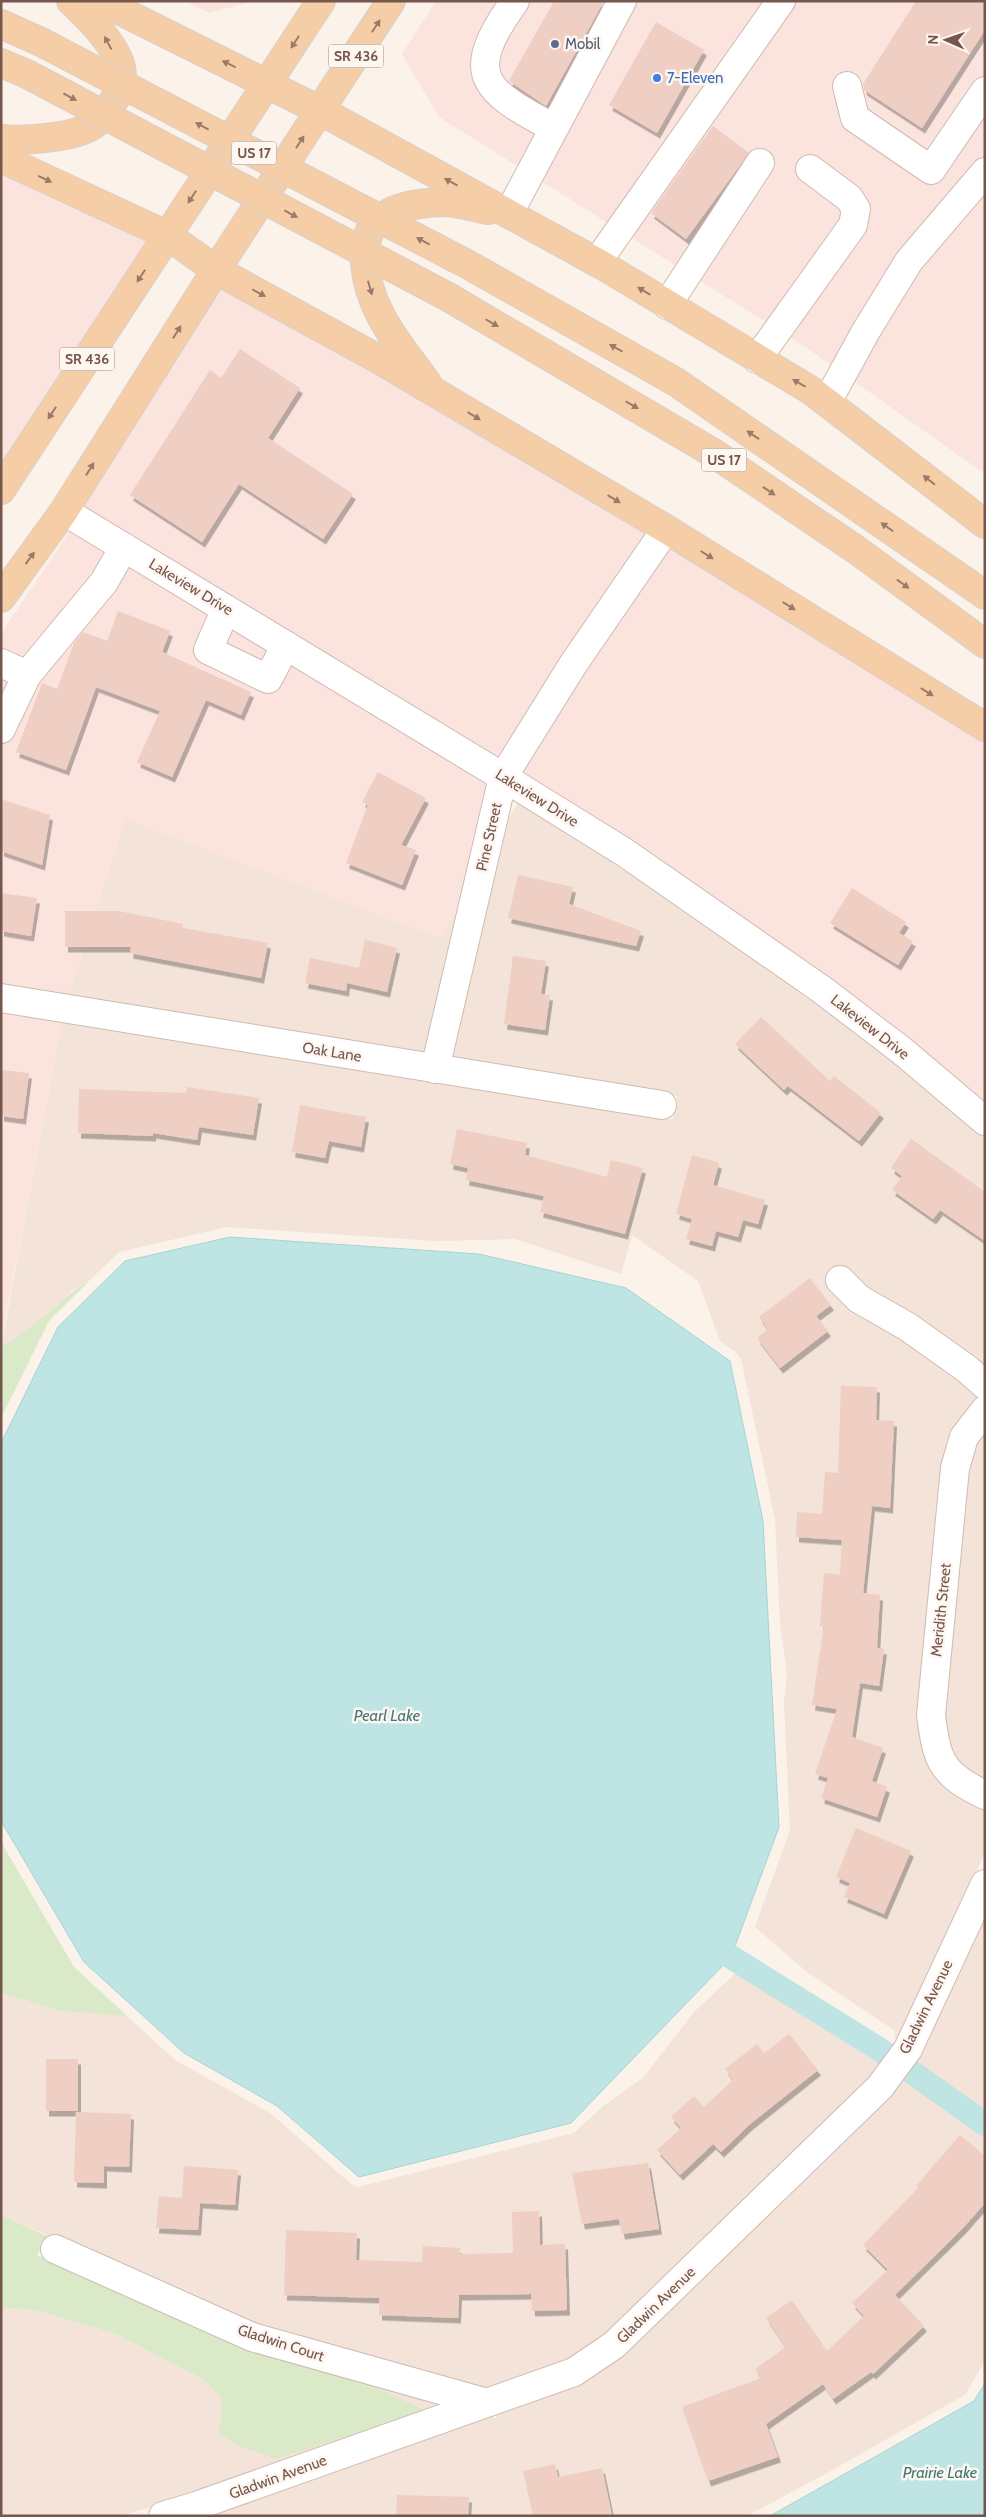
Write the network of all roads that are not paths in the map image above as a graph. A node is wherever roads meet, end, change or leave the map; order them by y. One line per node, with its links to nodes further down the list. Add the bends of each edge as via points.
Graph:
1 (72, 1): 15 (main road, one-way to 1, via 58,136 88,128 114,104 122,68 104,35)
2 (101, 1): 10 (main road, one-way to 2)
3 (321, 1): 10 (main road, SR 436, one-way to 10)
4 (392, 1): 13 (main road, SR 436, one-way to 4)
5 (515, 1): 14 (street, via 489,43 485,74 496,93)
6 (622, 1): 14 (street)
7 (781, 1): 22 (street)
8 (1, 24): 33 (main road, US 17, one-way to 8, bridge, via 676,382 466,264)
9 (1, 63): 36 (main road, US 17, one-way to 36, bridge, via 450,298 715,454 858,551)
10 (268, 83): 13 (main road); 21 (main road, SR 436, one-way to 21)
11 (847, 86): 12 (street, via 855,118 931,170)
12 (985, 92)
13 (321, 111): 20 (main road, one-way to 13); 23 (main road, SR 436, one-way to 13)
14 (554, 128): 20 (street)
15 (1, 139)
16 (1, 158): 21 (main road, one-way to 21)
17 (760, 163): 24 (street)
18 (810, 169): 25 (street, via 849,198 856,208 854,225)
19 (985, 172): 27 (street, via 909,261)
20 (509, 213): 22 (main road); 26 (main road, one-way to 26, via 445,202 418,204 380,219 370,234 366,269 370,288 381,315)
21 (167, 236): 23 (main road); 28 (main road, SR 436, one-way to 28)
22 (597, 262): 24 (main road, one-way to 22)
23 (216, 270): 26 (main road, one-way to 26); 29 (main road, SR 436, one-way to 23)
24 (667, 305): 25 (main road)
25 (758, 359): 27 (main road, one-way to 25)
26 (432, 391): 31 (main road, one-way to 31)
27 (827, 402): 30 (main road, one-way to 27)
28 (1, 490)
29 (64, 511): 32 (street, Lakeview Drive); 34 (main road, SR 436, one-way to 29)
30 (985, 524)
31 (666, 529): 40 (main road, one-way to 40); 42 (street, Pine Street, via 574,663)
32 (124, 547): 35 (street, Lakeview Drive); 39 (street, via 104,582)
33 (985, 595)
34 (1, 598)
35 (226, 609): 37 (street, Lakeview Drive); 37 (street, via 208,650 268,679)
36 (985, 644)
37 (286, 646): 42 (street, Lakeview Drive)
38 (1, 664): 39 (street)
39 (28, 675): 41 (street)
40 (985, 727)
41 (1, 729)
42 (503, 777): 44 (street, Pine Street); 46 (street, Lakeview Drive, via 624,852 821,989 901,1050)
43 (1, 998): 44 (street, Oak Lane)
44 (435, 1068): 45 (street, Oak Lane)
45 (662, 1105)
46 (985, 1121)
47 (840, 1280): 48 (street, via 859,1299 908,1327)
48 (985, 1385)
49 (985, 1410): 50 (street, Meridith Street, via 964,1438 955,1468 931,1715 935,1748 944,1768 962,1784)
50 (985, 1795)
51 (985, 1884): 53 (street, Gladwin Avenue, via 908,2048 880,2087 614,2345 574,2372)
52 (55, 2250): 53 (street, Gladwin Court, via 252,2336)
53 (487, 2403): 54 (street, Gladwin Avenue)
54 (163, 2516)

